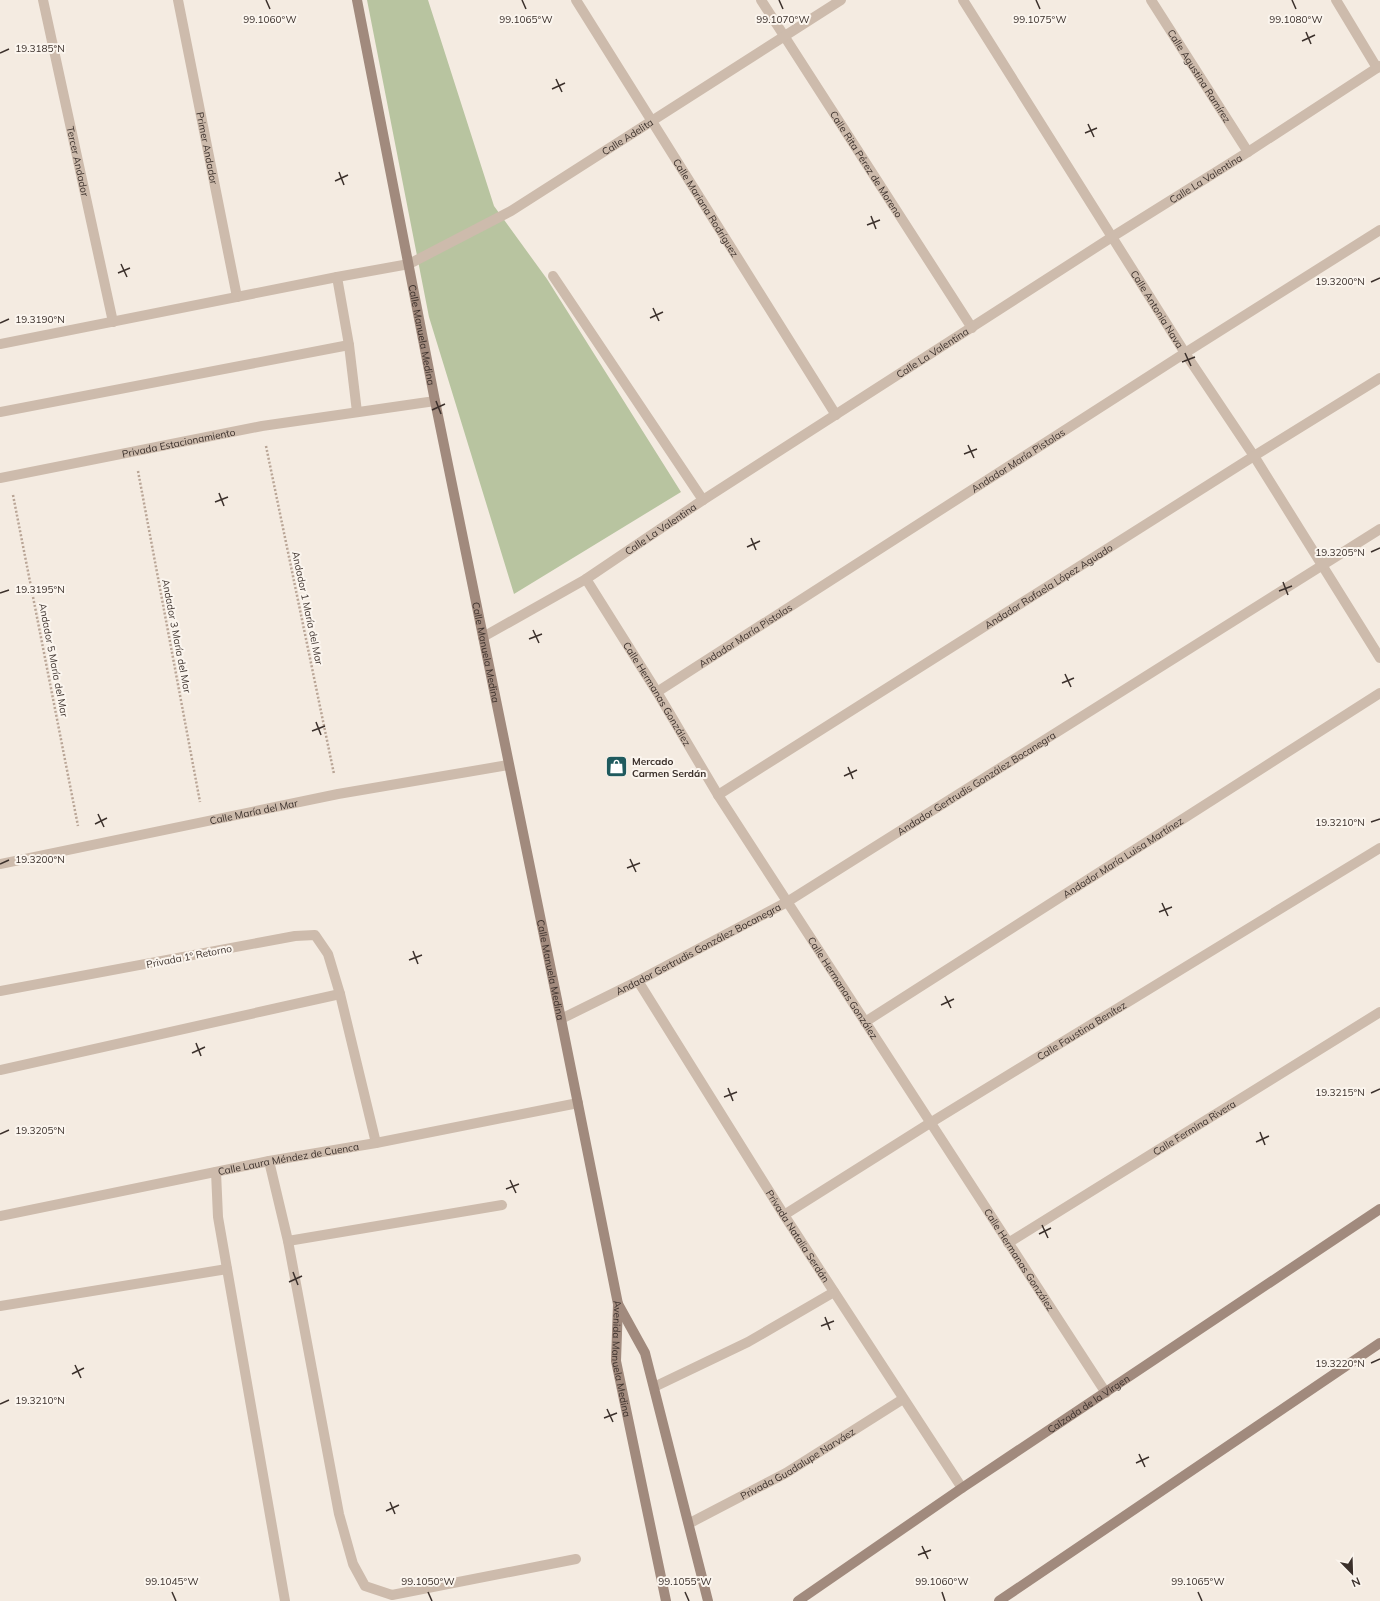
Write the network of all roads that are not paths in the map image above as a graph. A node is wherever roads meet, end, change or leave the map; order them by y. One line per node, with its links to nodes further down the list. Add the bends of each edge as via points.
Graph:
1 (43, 0): 20 (street, Tercer Andador)
2 (178, 0): 19 (street, Primer Andador)
3 (357, 0): 16 (street, Calle Manuela Medina)
4 (576, 0): 12 (street, Calle Mariana Rodríguez)
5 (761, 0): 10 (street, Calle Rita Pérez de Moreno)
6 (841, 0): 10 (street, Calle Adelita)
7 (963, 0): 15 (street, Calle Antonia Nava)
8 (1151, 0): 13 (street, Calle Agustina Ramírez)
9 (1336, 0): 11 (street)
10 (785, 37): 12 (street, Calle Adelita); 21 (street, Calle Rita Pérez de Moreno)
11 (1379, 67): 13 (street, Calle La Valentina)
12 (652, 122): 16 (street, Calle Adelita, via 511,211); 29 (street, Calle Mariana Rodríguez)
13 (1248, 152): 15 (street, Calle La Valentina)
14 (1380, 230): 24 (street, Andador María Pistolas)
15 (1112, 237): 21 (street, Calle La Valentina); 24 (street, Calle Antonia Nava)
16 (409, 264): 18 (street); 26 (street, Calle Manuela Medina)
17 (553, 276): 32 (street)
18 (337, 277): 19 (street); 23 (street)
19 (237, 297): 20 (street)
20 (113, 322): 22 (street)
21 (972, 328): 29 (street, Calle La Valentina)
22 (0, 344)
23 (350, 344): 27 (street); 28 (street)
24 (1185, 352): 30 (street, Calle Antonia Nava); 38 (street, Andador María Pistolas)
25 (1380, 378): 30 (street, Andador Rafaela López Aguado)
26 (435, 401): 28 (street, Privada Estacionamiento); 36 (street, Calle Manuela Medina)
27 (0, 412)
28 (357, 412): 31 (street, Privada Estacionamiento, via 262,426)
29 (836, 415): 32 (street, Calle La Valentina)
30 (1254, 456): 34 (street, Calle Antonia Nava); 41 (street, Andador Rafaela López Aguado)
31 (5, 477)
32 (703, 500): 35 (street, Calle La Valentina)
33 (1380, 529): 34 (street, Andador Gertrudis González Bocanegra)
34 (1323, 566): 37 (street, Calle Antonia Nava); 44 (street, Andador Gertrudis González Bocanegra)
35 (586, 579): 36 (street, Calle La Valentina); 38 (street, Calle Hermanas González)
36 (483, 637): 40 (street, Calle Manuela Medina)
37 (1380, 658)
38 (657, 692): 41 (street, Calle Hermanas González)
39 (1380, 693): 50 (street, Andador María Luisa Martínez)
40 (508, 765): 43 (street, Calle María del Mar, via 338,794); 49 (street, Calle Manuela Medina)
41 (718, 795): 44 (street, Calle Hermanas González)
42 (1380, 848): 53 (street, Calle Faustina Benítez)
43 (0, 864)
44 (788, 902): 45 (street, Andador Gertrudis González Bocanegra); 50 (street, Calle Hermanas González)
45 (638, 981): 49 (street, Andador Gertrudis González Bocanegra); 59 (street, Privada Natalia Serdán)
46 (0, 992): 47 (street, Privada 1º Retorno, via 295,936 315,935 328,954)
47 (340, 994): 51 (street); 54 (street, Privada 1º Retorno)
48 (1380, 1012): 62 (street, Calle Fermina Rivera)
49 (561, 1019): 52 (street, Calle Manuela Medina)
50 (865, 1022): 53 (street, Calle Hermanas González)
51 (0, 1070)
52 (578, 1103): 54 (street, Calle Laura Méndez de Cuenca); 65 (street, Calle Manuela Medina)
53 (930, 1123): 59 (street, Calle Faustina Benítez); 62 (street, Calle Hermanas González)
54 (376, 1143): 55 (street, Calle Laura Méndez de Cuenca)
55 (269, 1161): 56 (street, Calle Laura Méndez de Cuenca); 61 (street)
56 (216, 1172): 60 (street, Calle Laura Méndez de Cuenca); 63 (street, via 218,1217)
57 (502, 1205): 61 (street)
58 (1380, 1209): 69 (street, Calzada de la Virgen)
59 (784, 1215): 64 (street, Privada Natalia Serdán)
60 (0, 1216)
61 (288, 1241): 73 (street, via 339,1514 353,1564 365,1586 392,1595)
62 (1008, 1243): 69 (street, Calle Hermanas González)
63 (227, 1269): 66 (street); 74 (street)
64 (834, 1292): 68 (street, via 748,1342); 70 (street, Privada Natalia Serdán)
65 (618, 1304): 68 (street, Avenida Manuela Medina, via 645,1353); 75 (street, Avenida Manuela Medina, via 616,1361)
66 (0, 1306)
67 (1380, 1343): 78 (street)
68 (654, 1387): 72 (street, Avenida Manuela Medina)
69 (1106, 1393): 71 (street, Calzada de la Virgen)
70 (903, 1399): 71 (street, Privada Natalia Serdán); 72 (street, Privada Guadalupe Narváez, via 786,1473)
71 (962, 1488): 77 (street, Calzada de la Virgen)
72 (690, 1523): 76 (street, Avenida Manuela Medina)
73 (576, 1559)
74 (285, 1601)
75 (666, 1601)
76 (708, 1601)
77 (798, 1601)
78 (999, 1601)

